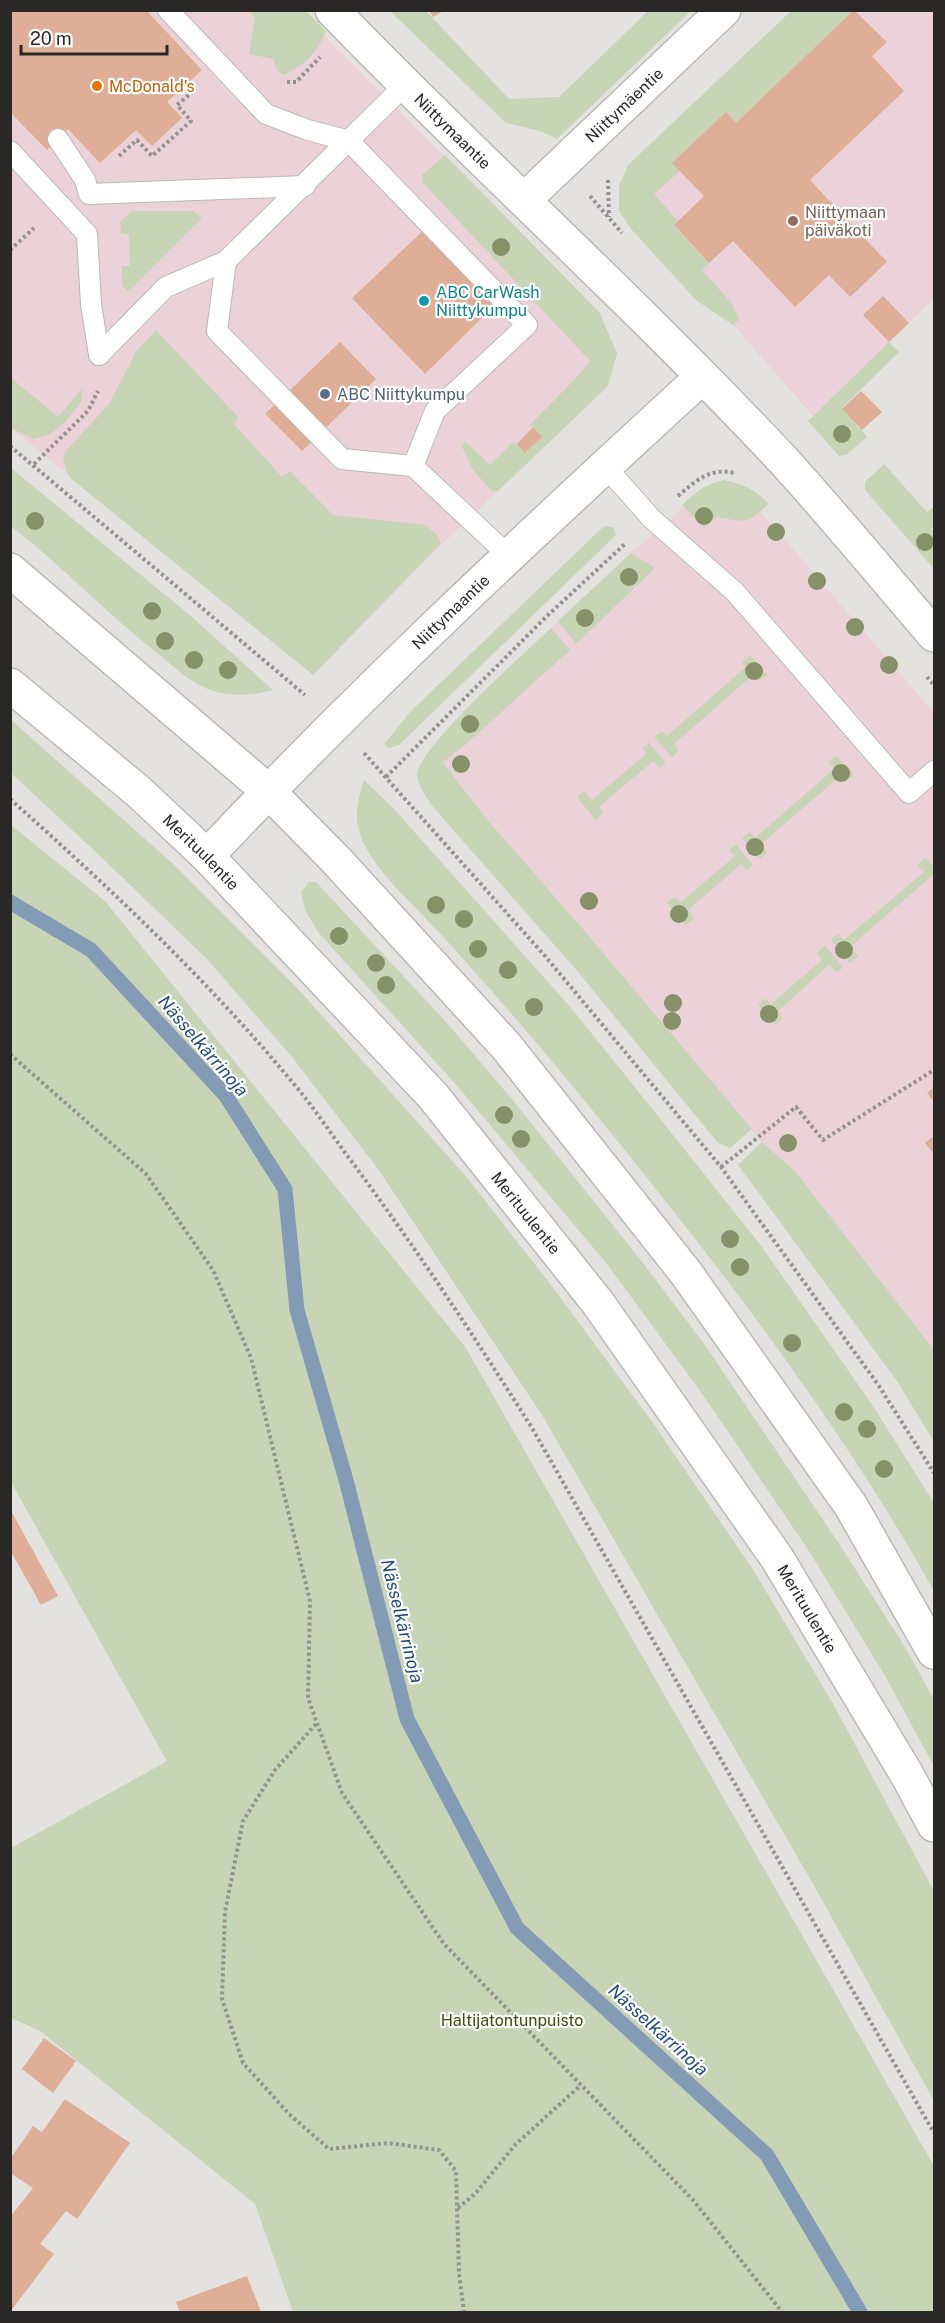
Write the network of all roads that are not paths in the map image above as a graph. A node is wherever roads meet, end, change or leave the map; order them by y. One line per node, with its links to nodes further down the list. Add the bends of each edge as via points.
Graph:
1 (168, 10): 6 (lane, via 266,114)
2 (724, 10): 10 (main road, Niittymäentie)
3 (339, 18): 4 (main road, Niittymaantie)
4 (405, 85): 6 (lane); 10 (main road, Niittymaantie)
5 (58, 139): 9 (lane)
6 (349, 141): 8 (lane); 14 (lane, via 528,325 435,411)
7 (10, 151): 11 (lane)
8 (305, 186): 9 (lane); 12 (lane)
9 (87, 187): 11 (lane)
10 (524, 200): 13 (main road, Niittymaantie)
11 (87, 234): 12 (lane, via 99,355 166,287)
12 (226, 261): 14 (lane, via 217,331 342,459)
13 (702, 377): 15 (main road, Niittymaantie); 18 (main road, Niittymaantie, via 784,461)
14 (413, 466): 16 (lane)
15 (605, 466): 16 (main road, Niittymaantie); 20 (lane, via 652,519 735,592 909,793)
16 (510, 557): 21 (main road, Niittymaantie)
17 (10, 570): 21 (main road)
18 (934, 635)
19 (10, 685): 22 (main road, Merituulentie, via 139,792)
20 (934, 771)
21 (268, 791): 22 (main road, Niittymaantie); 23 (main road, via 506,1046 686,1273 851,1506)
22 (207, 856): 24 (main road, Merituulentie, via 433,1096 598,1303 777,1558)
23 (934, 1652)
24 (934, 1826)

